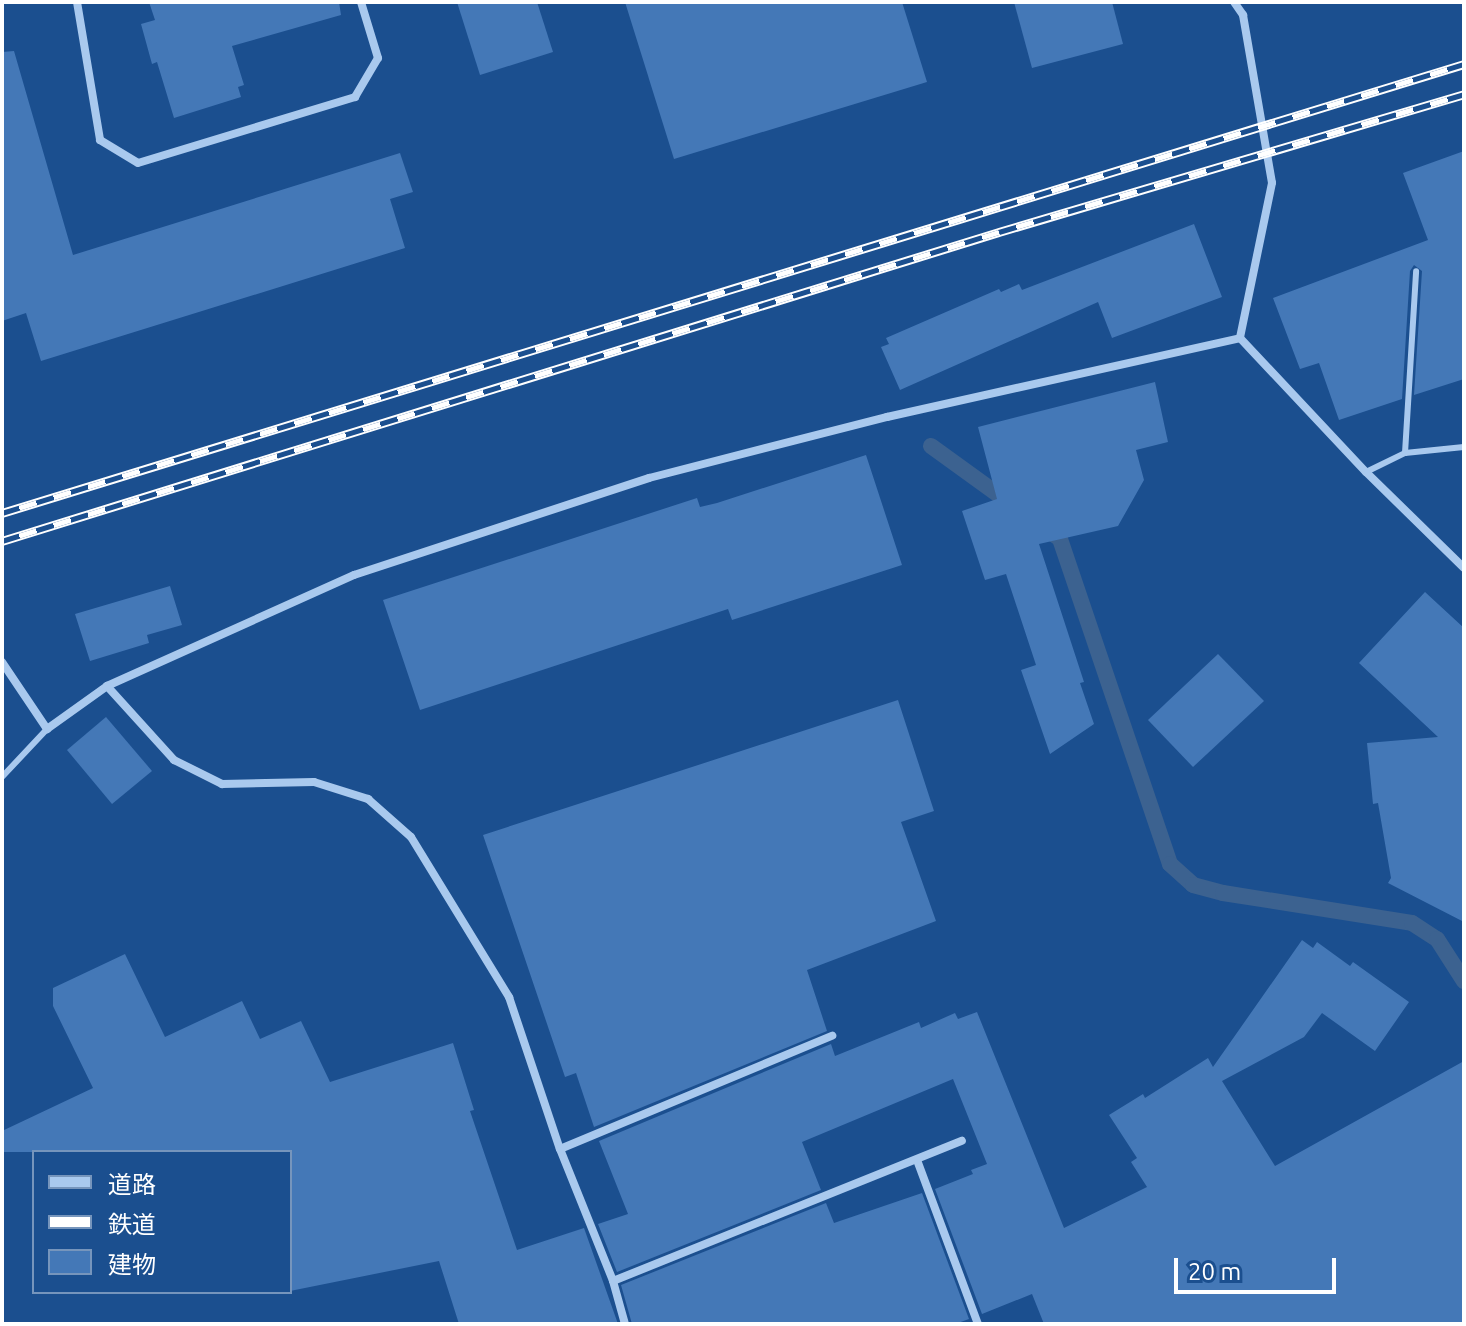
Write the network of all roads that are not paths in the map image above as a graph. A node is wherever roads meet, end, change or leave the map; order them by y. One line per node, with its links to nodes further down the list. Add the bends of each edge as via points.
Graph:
1 (77, 2): 2 (street, via 100,140 138,163 355,97 378,58)
2 (361, 2)
3 (1234, 2): 5 (street, via 1243,15 1272,183)
4 (1416, 271): 7 (lane)
5 (1240, 338): 8 (street); 11 (street, via 887,417 649,478 354,575)
6 (1464, 447): 7 (lane)
7 (1405, 453): 8 (lane)
8 (1366, 472): 9 (street)
9 (1464, 568)
10 (2, 662): 12 (street)
11 (107, 686): 12 (street); 16 (street, via 174,760 222,784 314,782 368,799 411,837 509,997)
12 (47, 729): 13 (lane)
13 (2, 777)
14 (832, 1036): 16 (street)
15 (962, 1141): 17 (street)
16 (560, 1149): 18 (street)
17 (917, 1160): 18 (street); 20 (street)
18 (613, 1281): 19 (street)
19 (625, 1324)
20 (978, 1324)

